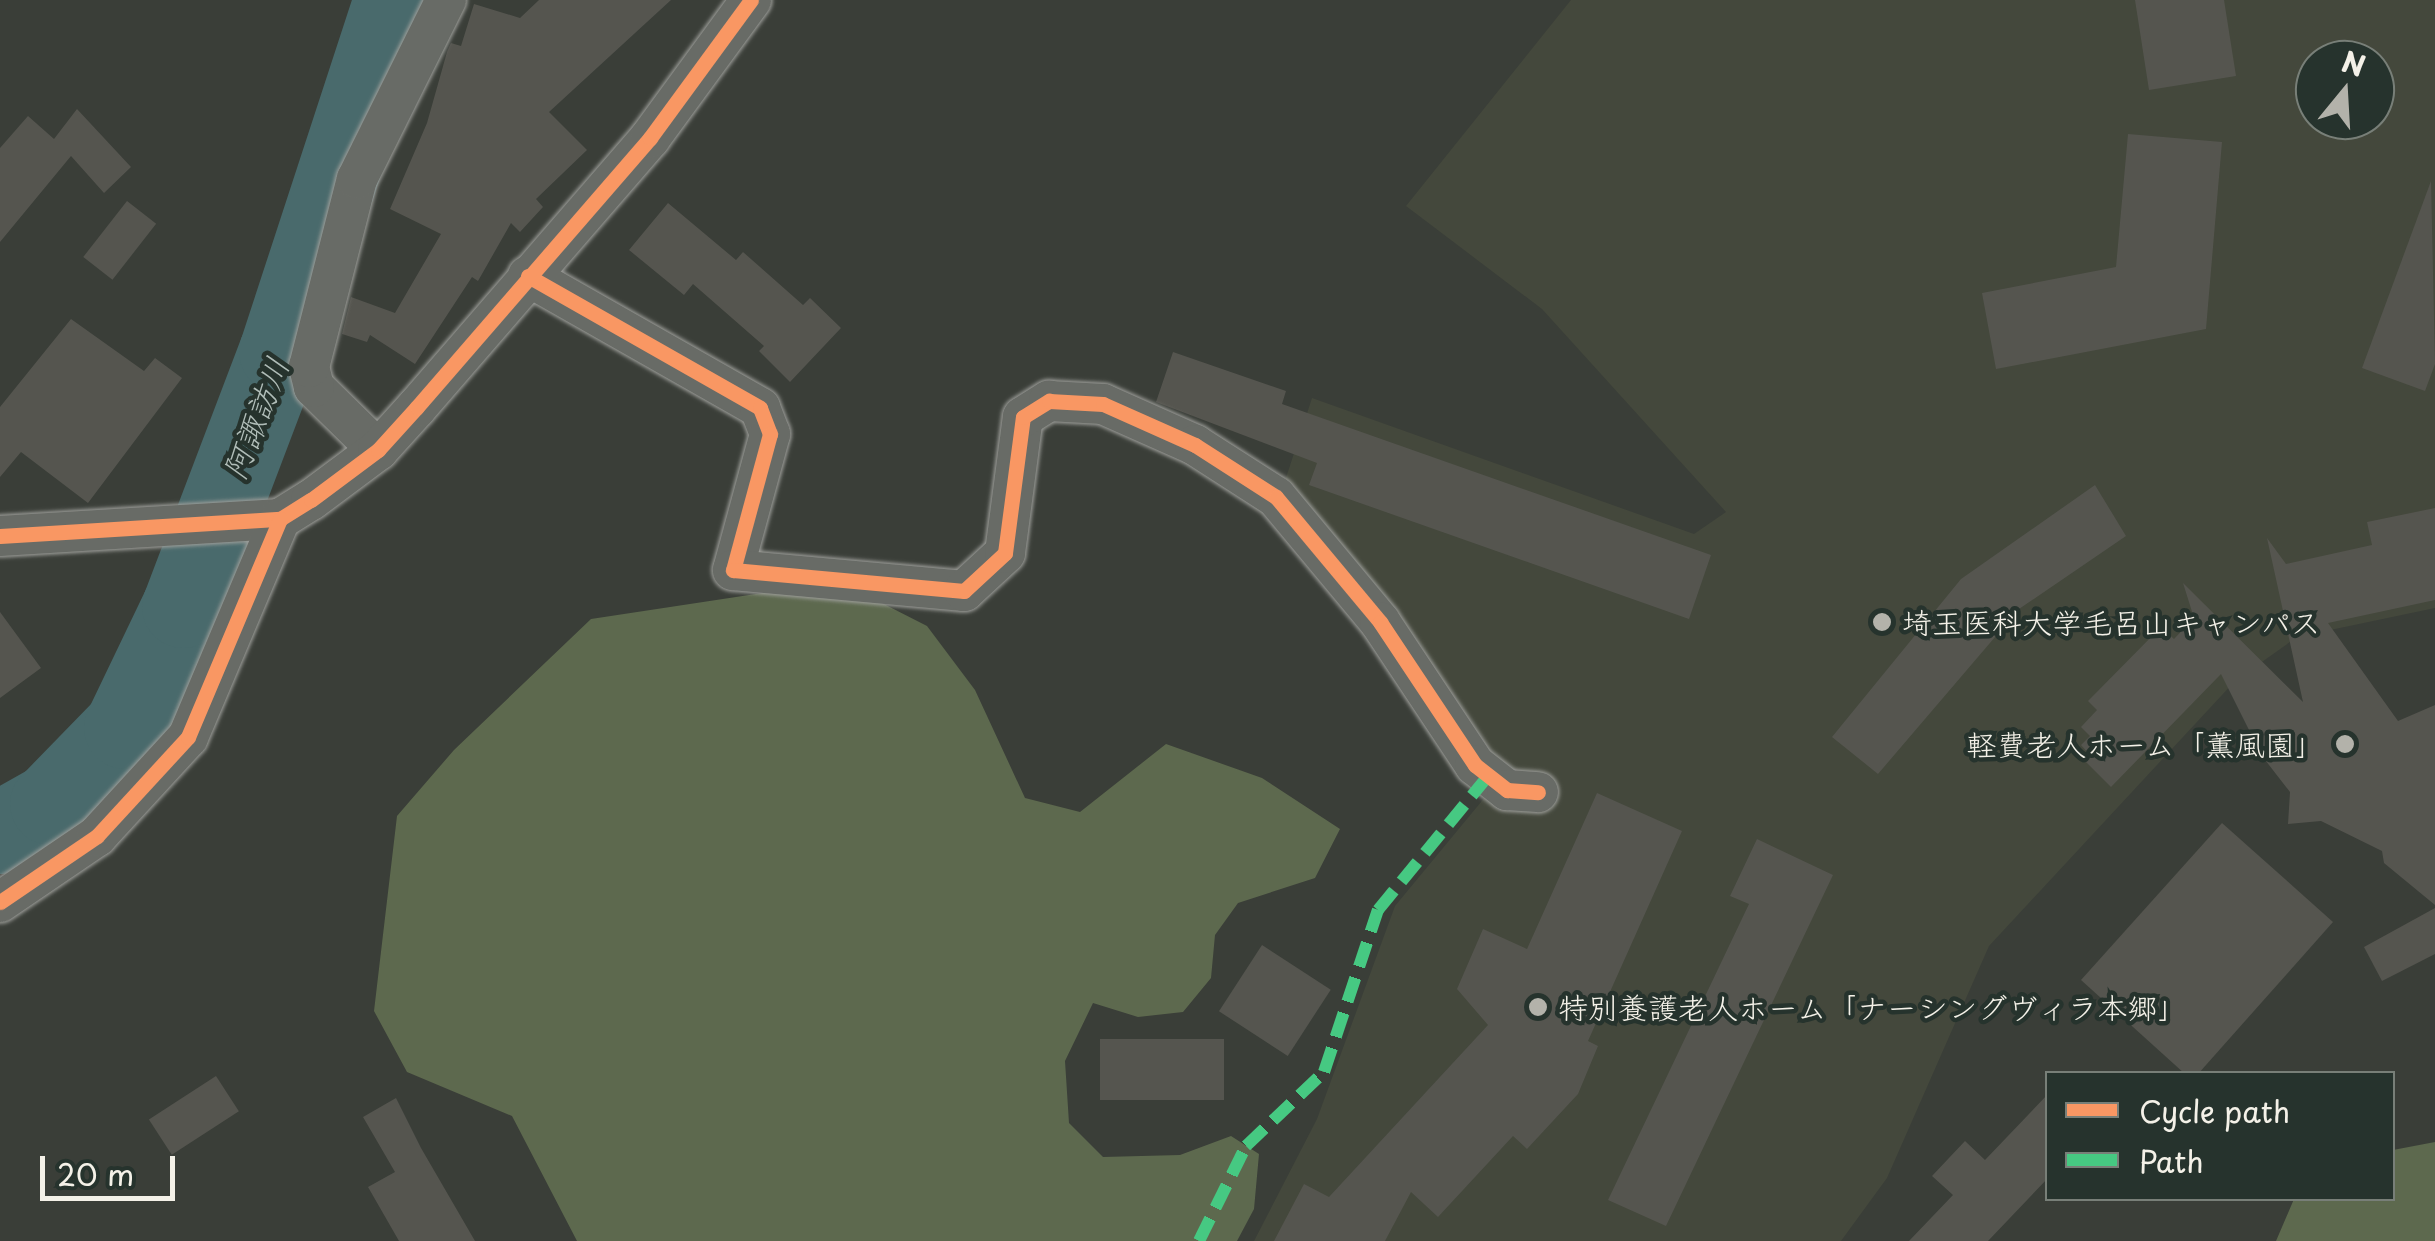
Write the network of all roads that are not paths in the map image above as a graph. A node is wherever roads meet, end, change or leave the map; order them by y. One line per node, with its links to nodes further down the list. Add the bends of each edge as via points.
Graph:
1 (446, 0): 4 (street, via 357,179 309,367 314,387)
2 (751, 0): 3 (street, via 650,138)
3 (528, 276): 4 (street); 7 (street, via 760,408 770,434 733,570 751,577 964,591 1005,553 1023,417 1049,401 1102,404 1195,445 1276,497 1380,622 1475,765 1507,790)
4 (378, 450): 5 (street)
5 (280, 519): 6 (street); 8 (street, via 188,737 97,836)
6 (0, 536)
7 (1538, 792)
8 (0, 902)

